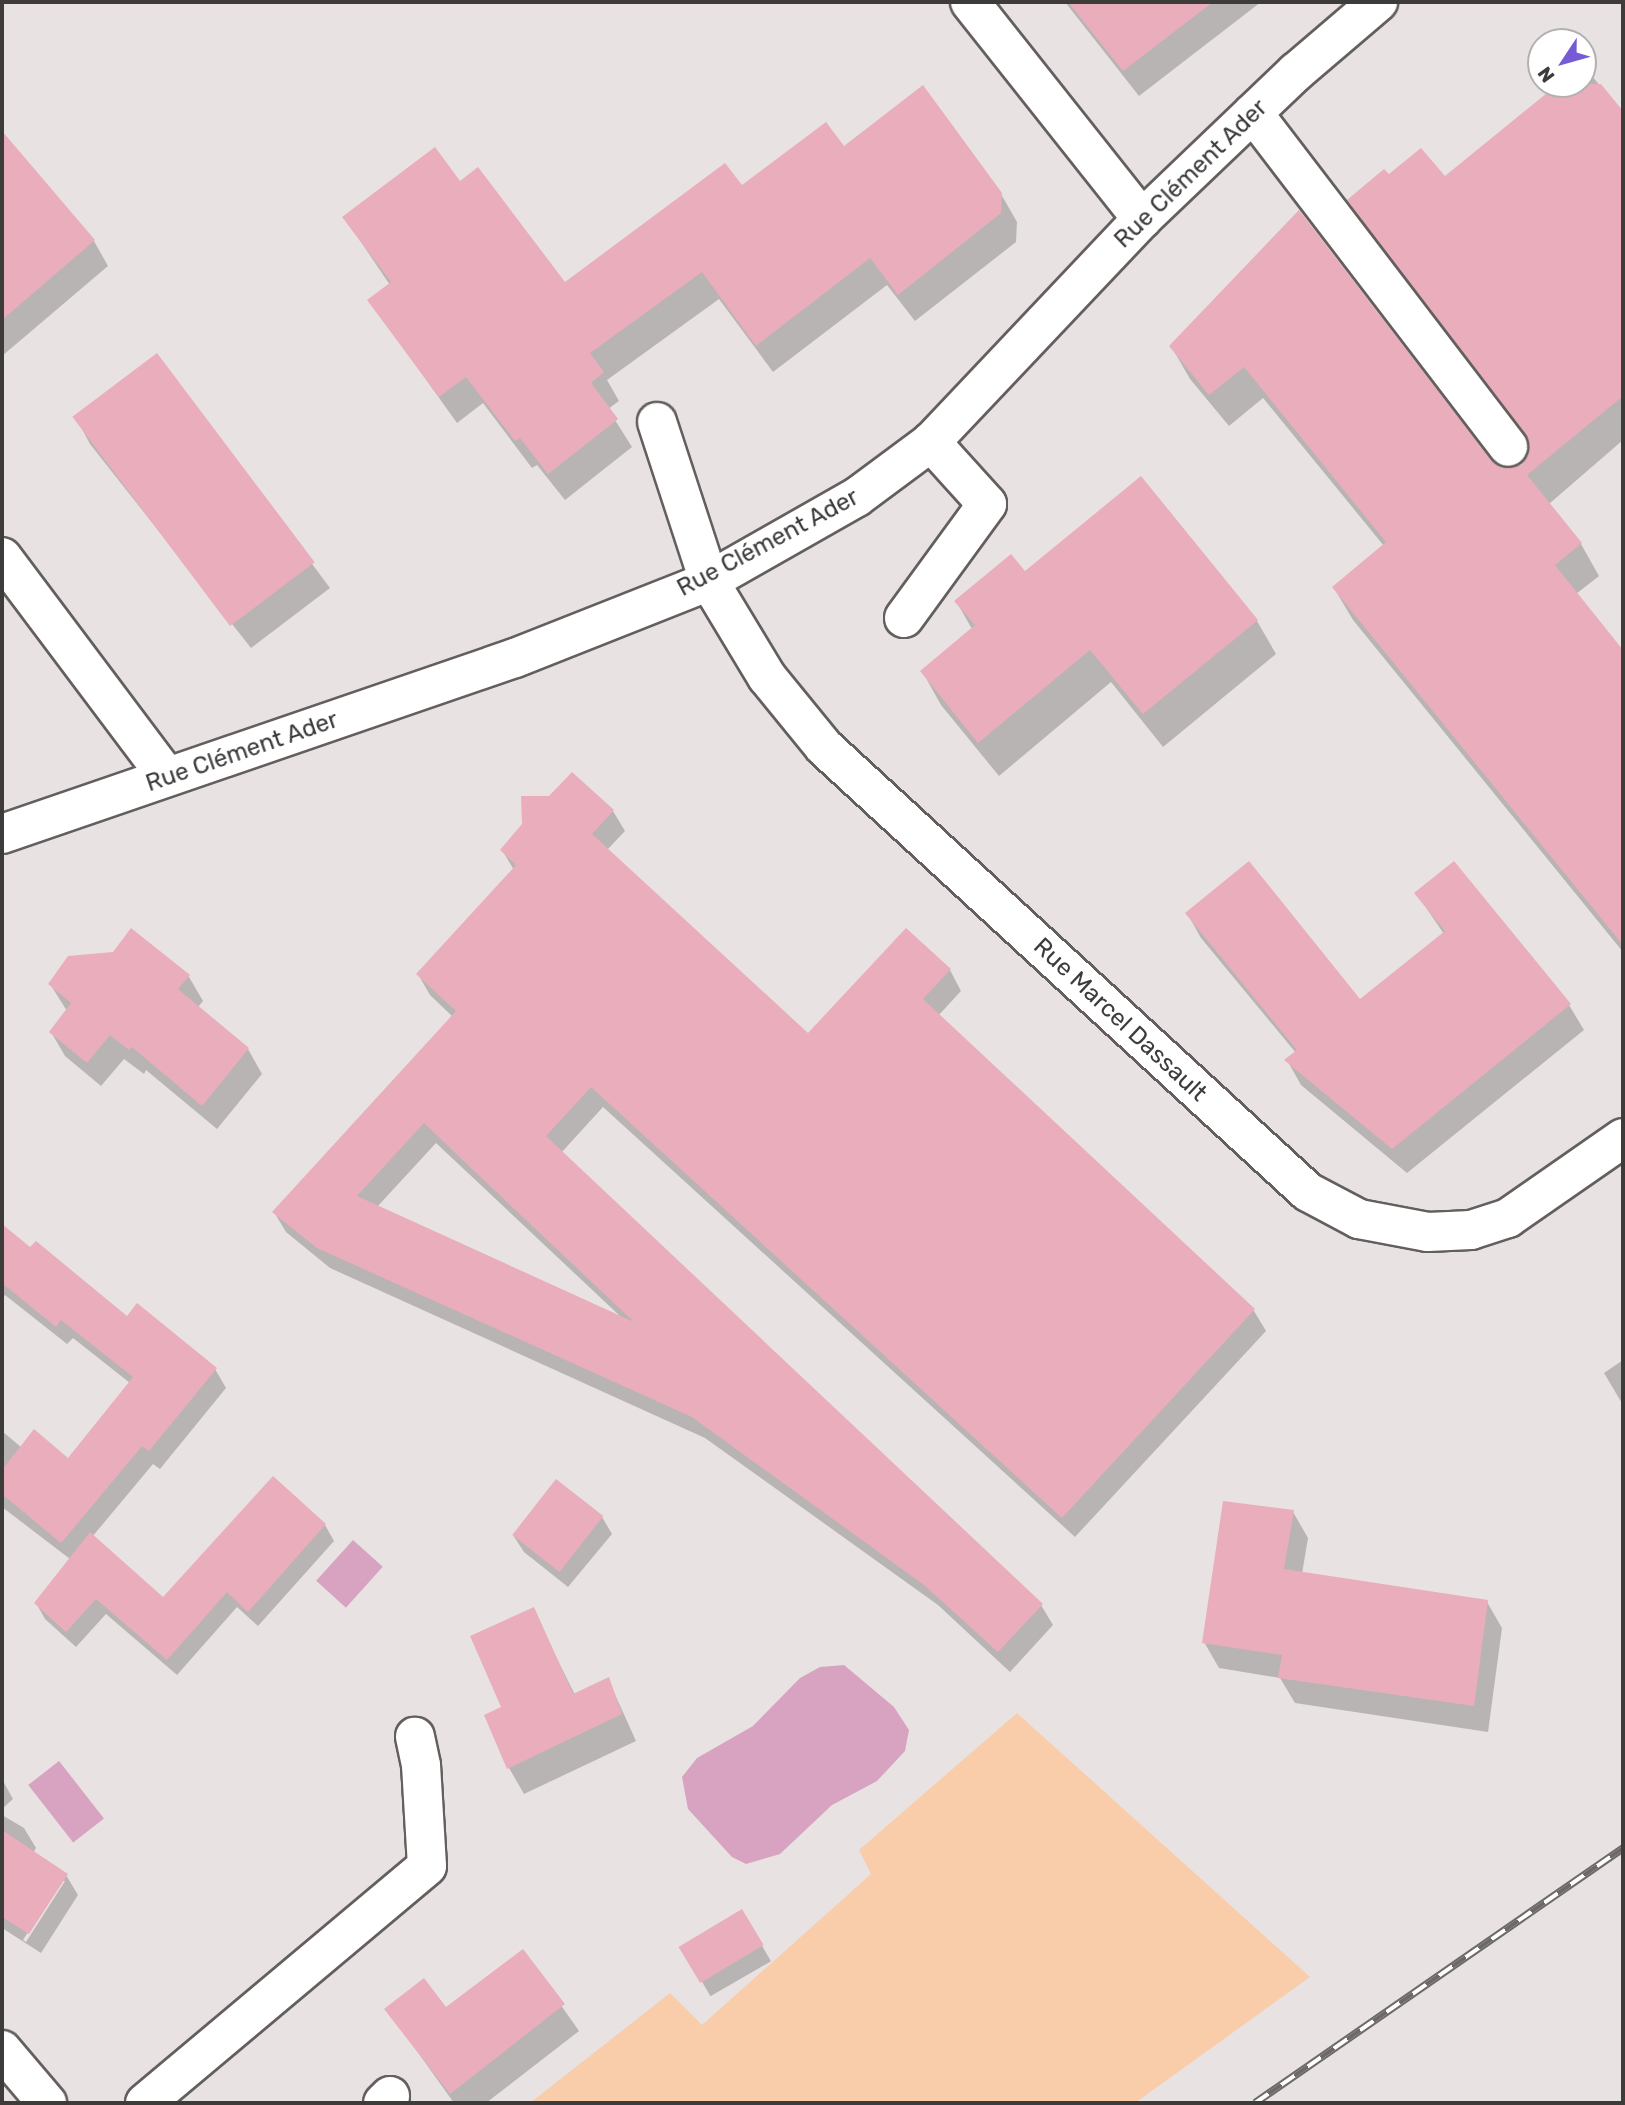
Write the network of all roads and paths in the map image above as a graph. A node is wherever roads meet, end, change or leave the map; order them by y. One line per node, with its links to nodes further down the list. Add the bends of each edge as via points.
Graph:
1 (970, 2): 4 (street)
2 (1378, 2): 3 (street, Rue Clément Ader)
3 (1253, 113): 4 (street, Rue Clément Ader); 7 (street)
4 (1142, 219): 6 (street, Rue Clément Ader)
5 (657, 422): 9 (street, Rue Marcel Dassault)
6 (931, 442): 9 (street, Rue Clément Ader, via 857,497); 10 (street, via 987,504)
7 (1508, 447)
8 (2, 556): 11 (street)
9 (709, 581): 11 (street, Rue Clément Ader, via 515,658); 13 (street, Rue Marcel Dassault, via 767,677 824,747 1285,1172 1328,1205 1359,1219 1428,1232 1471,1230 1508,1218)
10 (904, 618)
11 (167, 777): 12 (street, Rue Clément Ader)
12 (2, 834)
13 (1623, 1138)
14 (415, 1737): 17 (street, via 428,1866)
15 (2, 2050): 16 (street)
16 (47, 2103)
17 (145, 2103)

